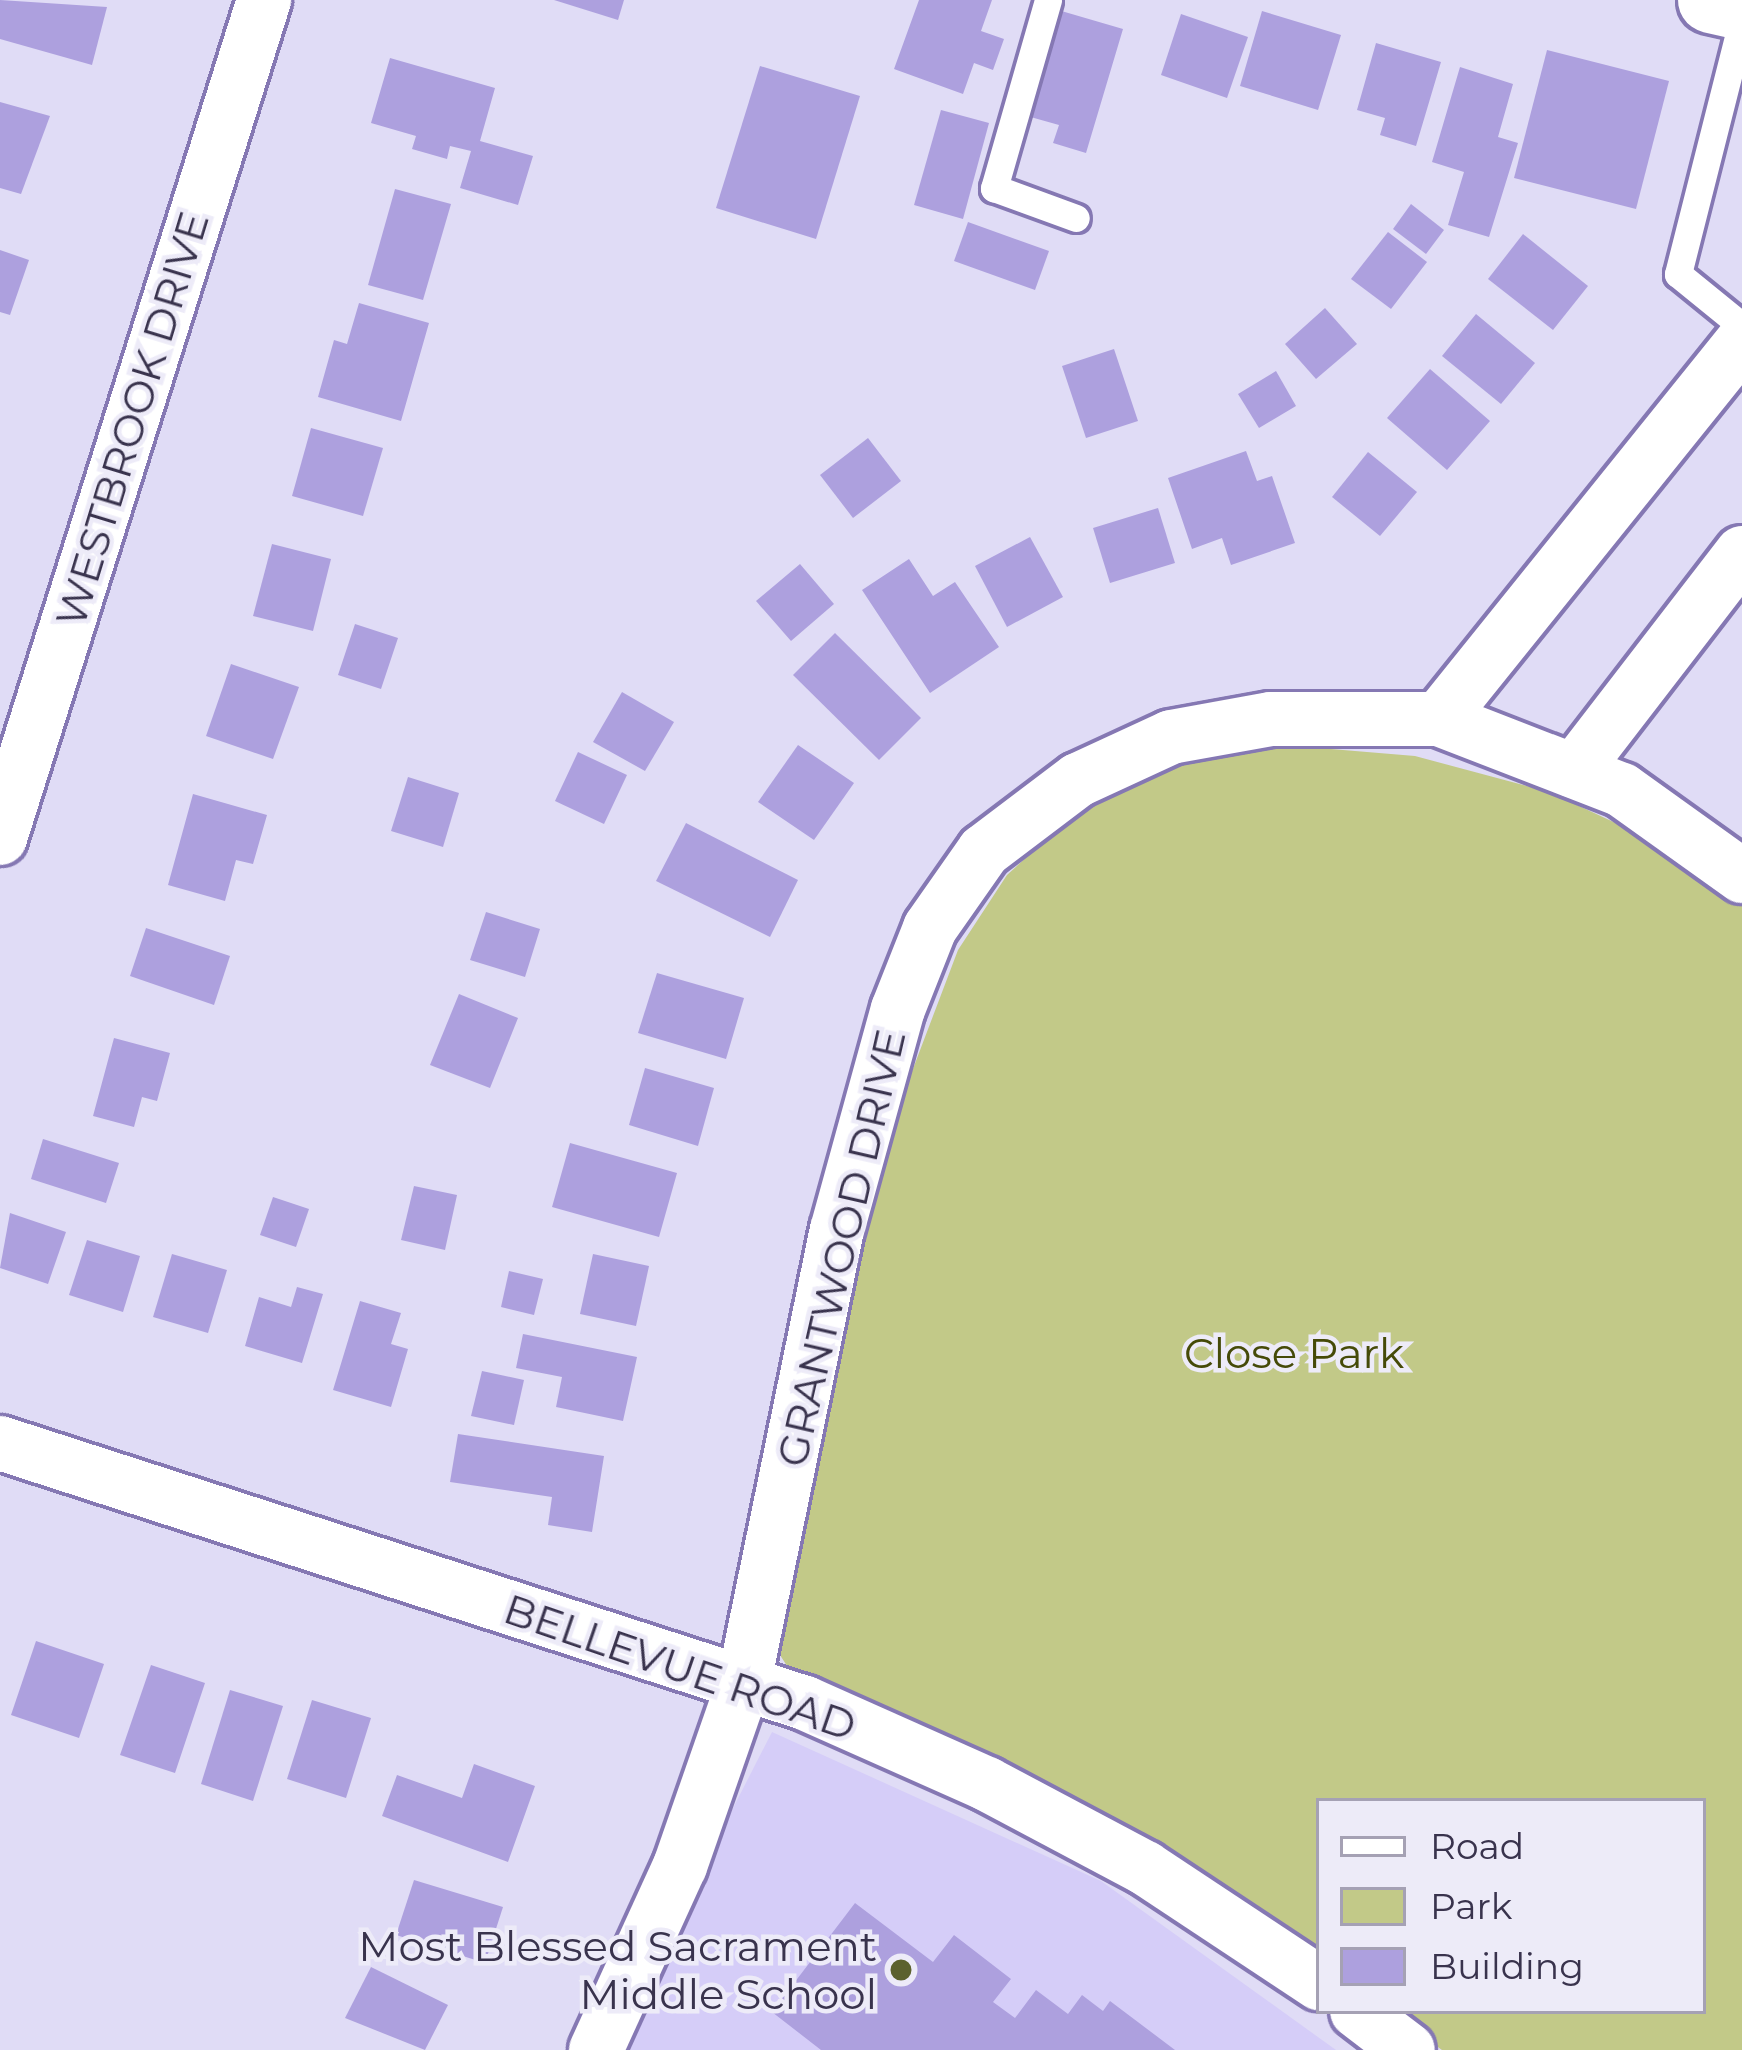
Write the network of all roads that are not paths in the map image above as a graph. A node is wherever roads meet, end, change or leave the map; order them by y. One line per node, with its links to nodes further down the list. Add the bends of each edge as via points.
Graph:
1 (264, 0): 12 (street, WESTBROOK DRIVE)
2 (1048, 0): 6 (lane, via 994,188)
3 (1711, 0): 4 (street)
4 (1742, 7)
5 (1742, 21): 7 (lane, via 1678,274)
6 (1076, 218)
7 (1742, 326)
8 (1742, 342): 10 (street)
9 (1742, 554): 11 (street)
10 (1439, 718): 11 (street, GRANTWOOD DRIVE); 15 (street, GRANTWOOD DRIVE, via 1271,719 1171,737 1078,780 984,851 930,928 898,1009 837,1230)
11 (1574, 771): 13 (street, GRANTWOOD DRIVE, via 1622,790)
12 (0, 838)
13 (1742, 876)
14 (0, 1443): 15 (street, BELLEVUE ROAD)
15 (744, 1682): 16 (street, BELLEVUE ROAD, via 987,1784 1145,1868); 18 (street, GRANTWOOD DRIVE, via 680,1866)
16 (1316, 1982)
17 (1361, 2014): 19 (street)
18 (596, 2050)
19 (1408, 2050)

